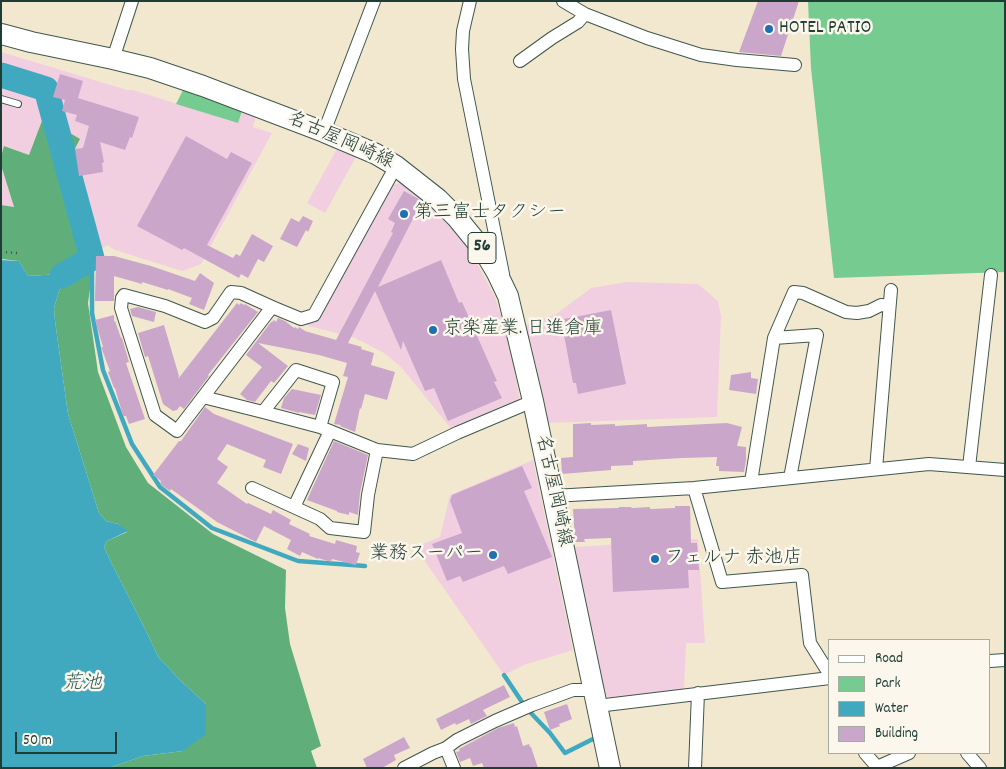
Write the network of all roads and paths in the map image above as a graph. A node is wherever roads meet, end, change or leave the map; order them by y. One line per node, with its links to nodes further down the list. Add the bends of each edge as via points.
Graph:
1 (132, 1): 7 (street)
2 (374, 1): 12 (street)
3 (470, 1): 18 (street, via 463,31 464,79)
4 (563, 1): 5 (street)
5 (585, 14): 8 (street); 9 (street, via 701,55)
6 (1, 34): 7 (main road, 名古屋岡崎線 / 56)
7 (113, 59): 12 (main road, 名古屋岡崎線 / 56, via 203,86)
8 (520, 61)
9 (795, 65)
10 (1, 99): 11 (lane)
11 (18, 104)
12 (324, 132): 13 (main road, 名古屋岡崎線 / 56)
13 (396, 166): 18 (main road, 名古屋岡崎線 / 56, via 457,218 484,251); 20 (street, via 314,315 301,318)
14 (1, 252): 15 (path)
15 (18, 254)
16 (991, 275): 27 (street)
17 (891, 290): 19 (street)
18 (508, 296): 23 (main road, 名古屋岡崎線 / 56)
19 (889, 306): 21 (street, via 881,305 857,313 846,312 804,293 794,292); 28 (street)
20 (272, 307): 22 (street); 22 (street, via 231,292 213,318 205,322 165,306 124,295 121,308 155,415 177,431)
21 (774, 338): 30 (street, via 817,335); 31 (street)
22 (203, 398): 24 (street)
23 (533, 400): 26 (street, via 413,454); 34 (main road, 名古屋岡崎線 / 56)
24 (263, 412): 25 (street); 25 (street, via 296,370 333,382)
25 (325, 429): 26 (street); 35 (street)
26 (376, 450): 35 (street, via 364,532 330,528)
27 (970, 468): 28 (street, via 929,464); 29 (street)
28 (876, 469): 30 (street)
29 (1005, 470)
30 (790, 478): 31 (street)
31 (751, 482): 33 (street)
32 (252, 488): 35 (street)
33 (694, 488): 34 (street); 38 (street, via 722,582 802,575 810,643)
34 (553, 496): 41 (main road, 名古屋岡崎線 / 56)
35 (294, 507)
36 (1005, 660): 37 (street)
37 (991, 661)
38 (828, 673)
39 (828, 676): 40 (street)
40 (698, 693): 41 (street); 50 (street)
41 (595, 698): 42 (street, via 573,690 495,721); 49 (main road, 名古屋岡崎線 / 56)
42 (446, 748): 47 (street); 48 (street)
43 (866, 754): 46 (street)
44 (907, 754): 46 (street)
45 (967, 754): 51 (street)
46 (877, 767)
47 (404, 768)
48 (454, 768)
49 (610, 768)
50 (695, 768)
51 (980, 768)

